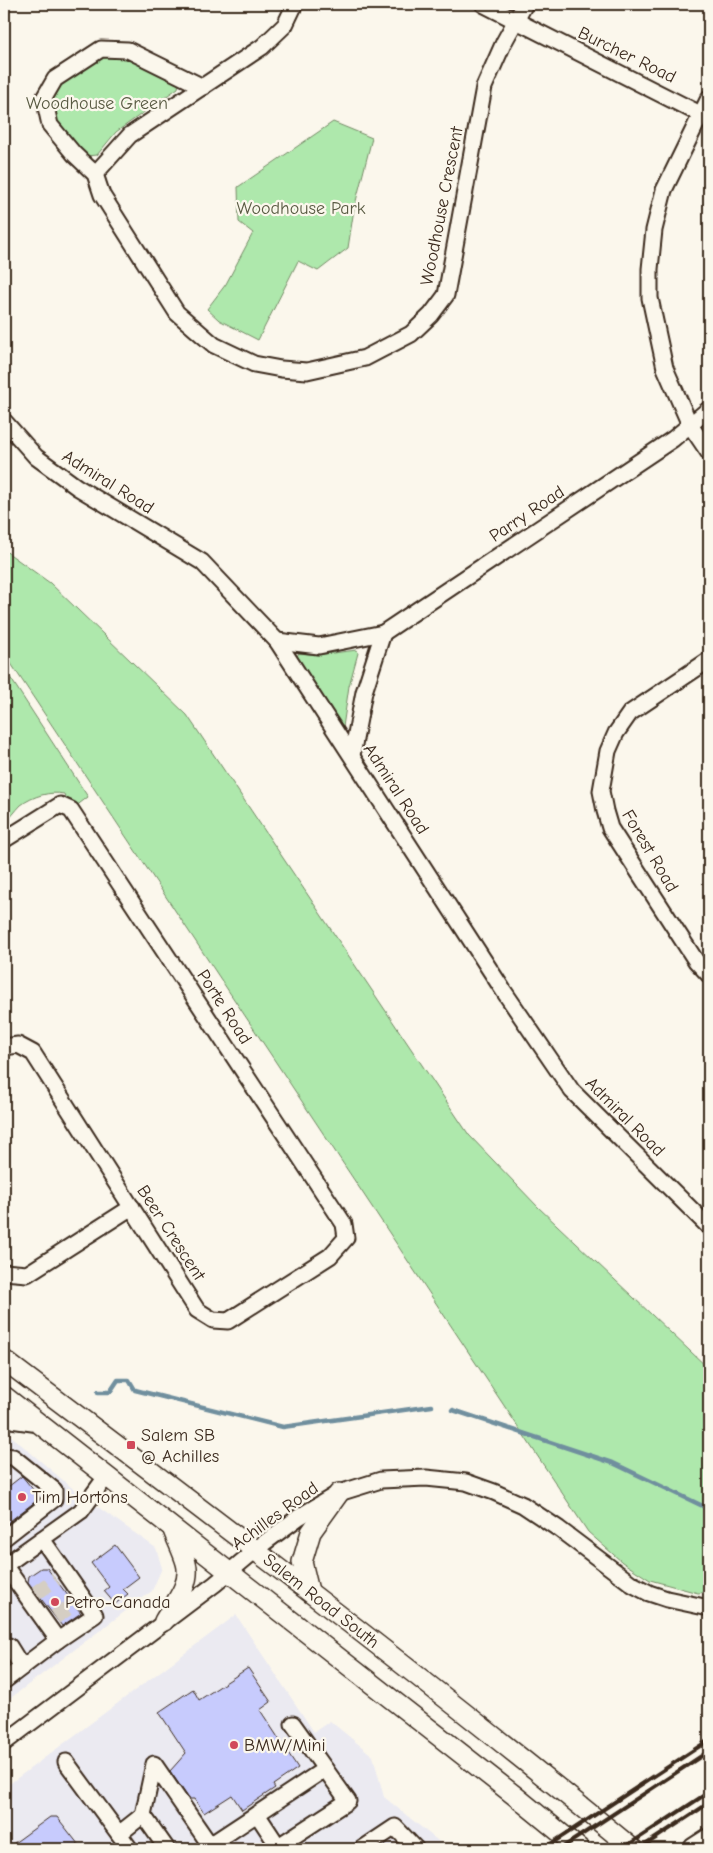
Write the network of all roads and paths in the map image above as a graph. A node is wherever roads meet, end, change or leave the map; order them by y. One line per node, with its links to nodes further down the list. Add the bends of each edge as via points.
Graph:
1 (295, 4): 5 (street, via 285,25 262,47)
2 (483, 4): 4 (street, Burcher Road)
3 (525, 4): 4 (street, Woodhouse Crescent)
4 (516, 21): 7 (street, Burcher Road); 8 (street, Woodhouse Crescent, via 484,87 446,295 412,334 365,358 307,371 280,369 254,364 214,345 177,313 102,195)
5 (203, 87): 8 (street, via 130,135); 8 (street, Woodhouse Crescent, via 128,50 101,49 56,79 44,98 50,125)
6 (709, 98): 7 (street)
7 (700, 114): 11 (street, via 664,190 654,230 650,268 650,298 665,368)
8 (95, 174)
9 (709, 408): 11 (street, Parry Road)
10 (4, 421): 14 (street, Admiral Road, via 36,457 76,488 202,562)
11 (690, 425): 12 (street); 13 (street, Parry Road)
12 (709, 453)
13 (383, 633): 14 (street, Parry Road, via 319,646); 16 (street, via 364,692)
14 (277, 640): 16 (street, Admiral Road)
15 (709, 660): 18 (street, Forest Road, via 630,714 608,751 601,791 610,828 696,961)
16 (352, 755): 21 (street, Admiral Road, via 572,1091)
17 (4, 840): 22 (street, Porte Road, via 60,805 71,810 344,1224)
18 (709, 975)
19 (4, 1047): 20 (street, Beer Crescent, via 18,1045 33,1053)
20 (132, 1207): 22 (street, Beer Crescent, via 197,1310 213,1320 228,1322 330,1256); 23 (street, via 27,1274)
21 (709, 1227)
22 (346, 1238)
23 (4, 1272)
24 (4, 1360): 34 (main road, Salem Road South)
25 (4, 1396): 27 (main road, Salem Road South)
26 (4, 1419): 27 (street)
27 (40, 1424): 29 (main road, Salem Road South)
28 (4, 1456): 32 (street, via 13,1457 54,1490 54,1499)
29 (106, 1477): 31 (main road, Salem Road South); 33 (street, via 81,1511)
30 (339, 1493): 34 (street, Achilles Road, via 299,1517); 38 (main road, via 311,1532 302,1562); 39 (street, Achilles Road, via 381,1480 426,1478 466,1482 523,1505 649,1593)
31 (172, 1529): 36 (main road, Salem Road South); 40 (main road, via 187,1574 183,1591)
32 (4, 1538)
33 (42, 1539): 35 (street); 41 (street, via 60,1576 78,1601 95,1616)
34 (256, 1550): 36 (street, Achilles Road); 38 (main road, Salem Road South)
35 (4, 1566): 37 (street)
36 (230, 1572): 40 (street, Achilles Road); 59 (main road, Salem Road South)
37 (11, 1585): 41 (street, via 32,1596 50,1620)
38 (309, 1592): 60 (main road, Salem Road South)
39 (709, 1608)
40 (164, 1621): 46 (street, Achilles Road)
41 (58, 1640): 43 (street)
42 (9, 1646): 43 (street)
43 (22, 1667): 44 (street)
44 (4, 1681)
45 (292, 1724): 48 (street)
46 (4, 1743)
47 (66, 1762): 51 (street)
48 (325, 1769): 49 (street); 54 (street, via 348,1801)
49 (257, 1814): 53 (street); 54 (street)
50 (143, 1815): 51 (street); 53 (street, via 154,1764); 56 (street)
51 (120, 1834): 55 (street)
52 (709, 1840): 61 (highway)
53 (207, 1847)
54 (278, 1848)
55 (130, 1849)
56 (167, 1849)
57 (362, 1849): 58 (street, via 395,1827)
58 (416, 1849)
59 (580, 1849)
60 (633, 1849)
61 (695, 1849)

